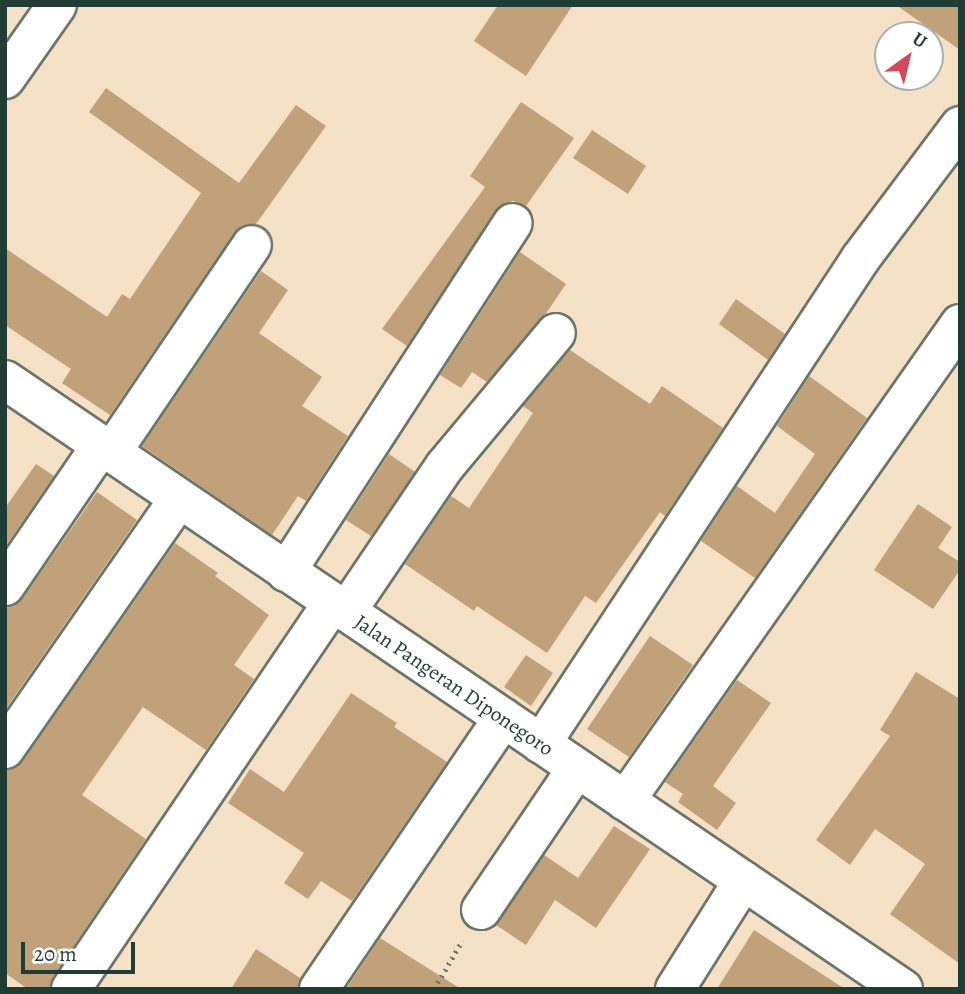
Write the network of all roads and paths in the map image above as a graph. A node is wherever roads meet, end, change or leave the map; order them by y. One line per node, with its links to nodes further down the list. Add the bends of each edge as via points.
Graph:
1 (57, 5): 2 (street)
2 (5, 79)
3 (960, 126): 15 (street, via 853,270)
4 (513, 223): 11 (street)
5 (252, 245): 9 (street)
6 (960, 324): 18 (street)
7 (556, 332): 13 (street, via 445,466)
8 (5, 380): 9 (street, Jalan Pangeran Diponegoro)
9 (106, 449): 10 (street, Jalan Pangeran Diponegoro); 12 (street)
10 (179, 499): 11 (street, Jalan Pangeran Diponegoro); 16 (street)
11 (286, 572): 13 (street, Jalan Pangeran Diponegoro)
12 (5, 586)
13 (339, 608): 14 (street, Jalan Pangeran Diponegoro); 21 (street)
14 (503, 718): 15 (street, Jalan Pangeran Diponegoro); 22 (street)
15 (541, 744): 17 (street, Jalan Pangeran Diponegoro)
16 (5, 749)
17 (577, 768): 18 (street, Jalan Pangeran Diponegoro); 20 (street)
18 (625, 801): 19 (street, Jalan Pangeran Diponegoro)
19 (743, 881): 24 (street); 25 (street, Jalan Pangeran Diponegoro)
20 (481, 910): 23 (path)
21 (71, 989)
22 (319, 989)
23 (434, 989)
24 (675, 989)
25 (903, 989)

